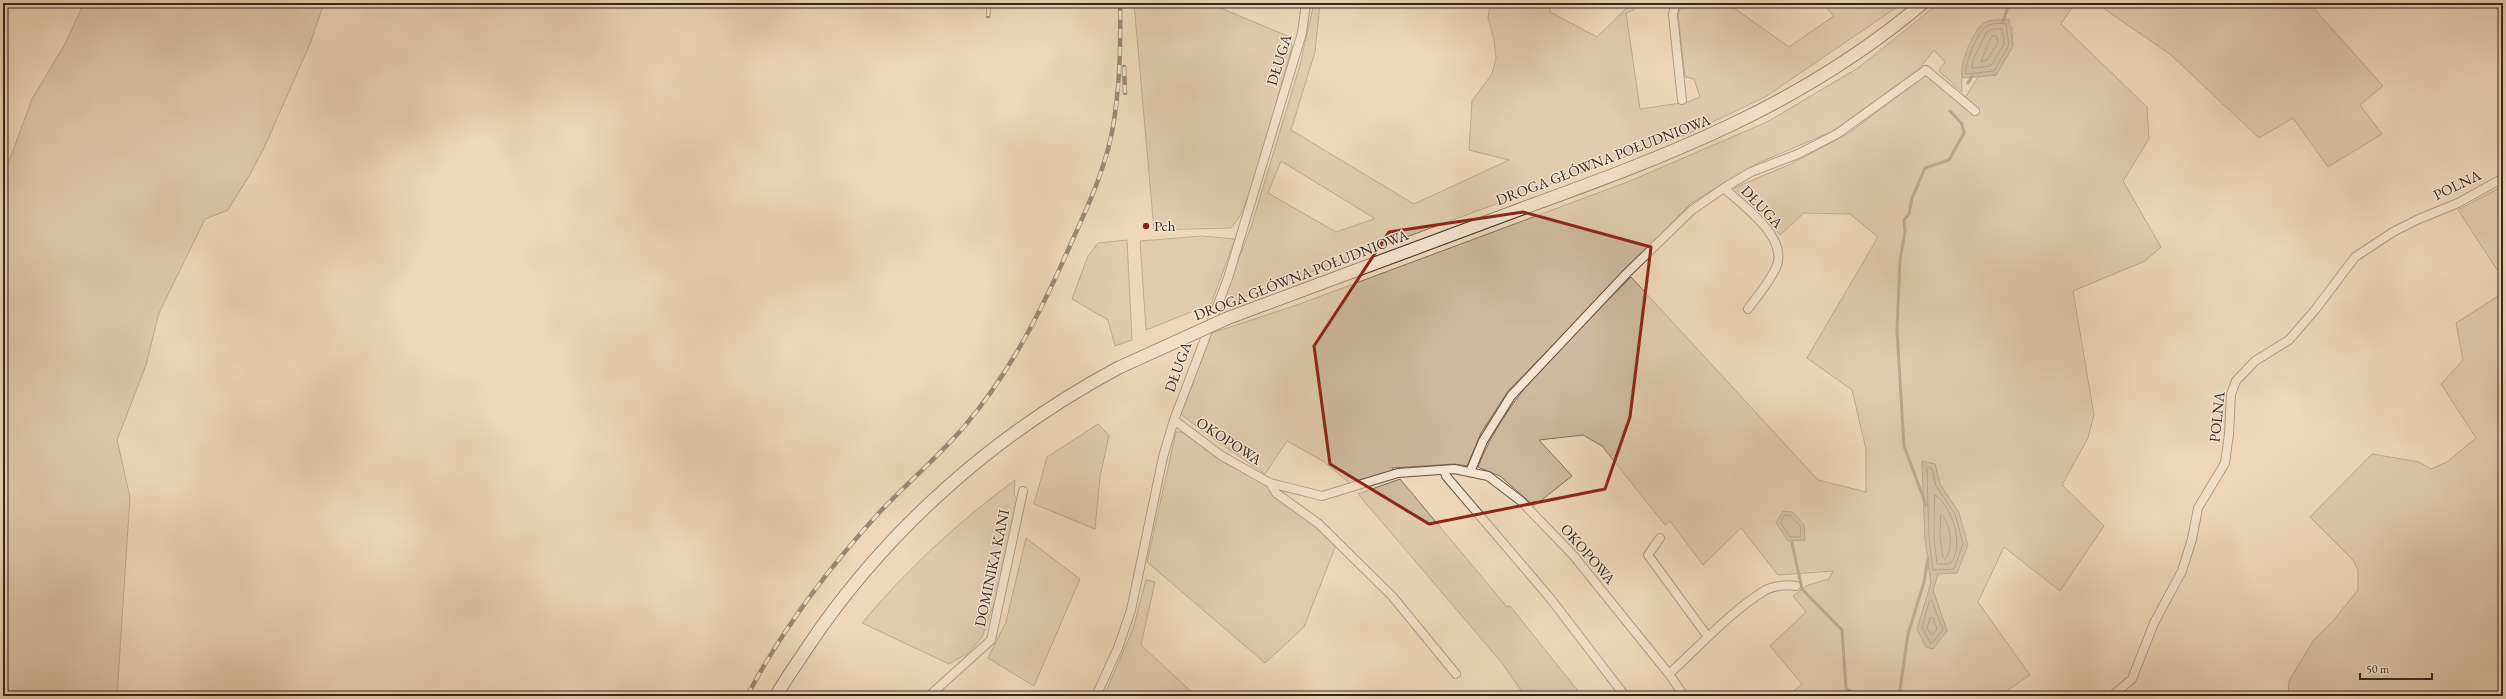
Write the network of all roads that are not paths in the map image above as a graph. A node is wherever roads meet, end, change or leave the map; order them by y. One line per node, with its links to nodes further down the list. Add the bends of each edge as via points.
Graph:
1 (1306, 3): 9 (street, DŁUGA, via 1302,33 1239,243)
2 (1675, 3): 4 (street, via 1672,15)
3 (1922, 3): 19 (main road, DROGA GŁÓWNA POŁUDNIOWA, bridge, via 1876,40 1823,76 1768,108 1712,135 1639,166 1228,318 1118,368 1085,386 1016,431 969,468 917,516 881,553 836,608)
4 (1682, 100)
5 (1975, 111): 7 (street, via 1926,70 1837,134 1798,154 1751,172)
6 (2503, 178): 24 (street, POLNA, via 2458,203 2400,229 2355,257 2289,340 2255,361 2236,381 2231,394 2225,463 2198,508 2192,540 2182,571 2154,623 2132,679)
7 (1724, 188): 8 (street, DŁUGA, via 1772,234 1779,253 1777,265); 11 (street, via 1687,215 1511,396 1484,441)
8 (1748, 310)
9 (1174, 420): 12 (street, OKOPOWA, via 1222,456); 21 (street, DŁUGA, via 1163,457 1131,610 1118,648)
10 (1444, 470): 11 (street, OKOPOWA); 12 (street, OKOPOWA, via 1398,474 1322,496); 22 (street, via 1446,476 1499,541 1550,598)
11 (1470, 472): 18 (street, OKOPOWA, via 1488,476 1521,501 1573,555)
12 (1270, 483): 17 (street, OKOPOWA, via 1276,494 1319,524 1392,596)
13 (1023, 491): 20 (street, DOMINIKA KANI, via 991,640)
14 (1660, 538): 16 (street, via 1648,555)
15 (1796, 586): 16 (street, via 1788,584 1765,590)
16 (1708, 637): 18 (street)
17 (1456, 674)
18 (1669, 674): 23 (street, OKOPOWA)
19 (776, 696)
20 (929, 696)
21 (1096, 696)
22 (1625, 696)
23 (1684, 696)
24 (2112, 696)

